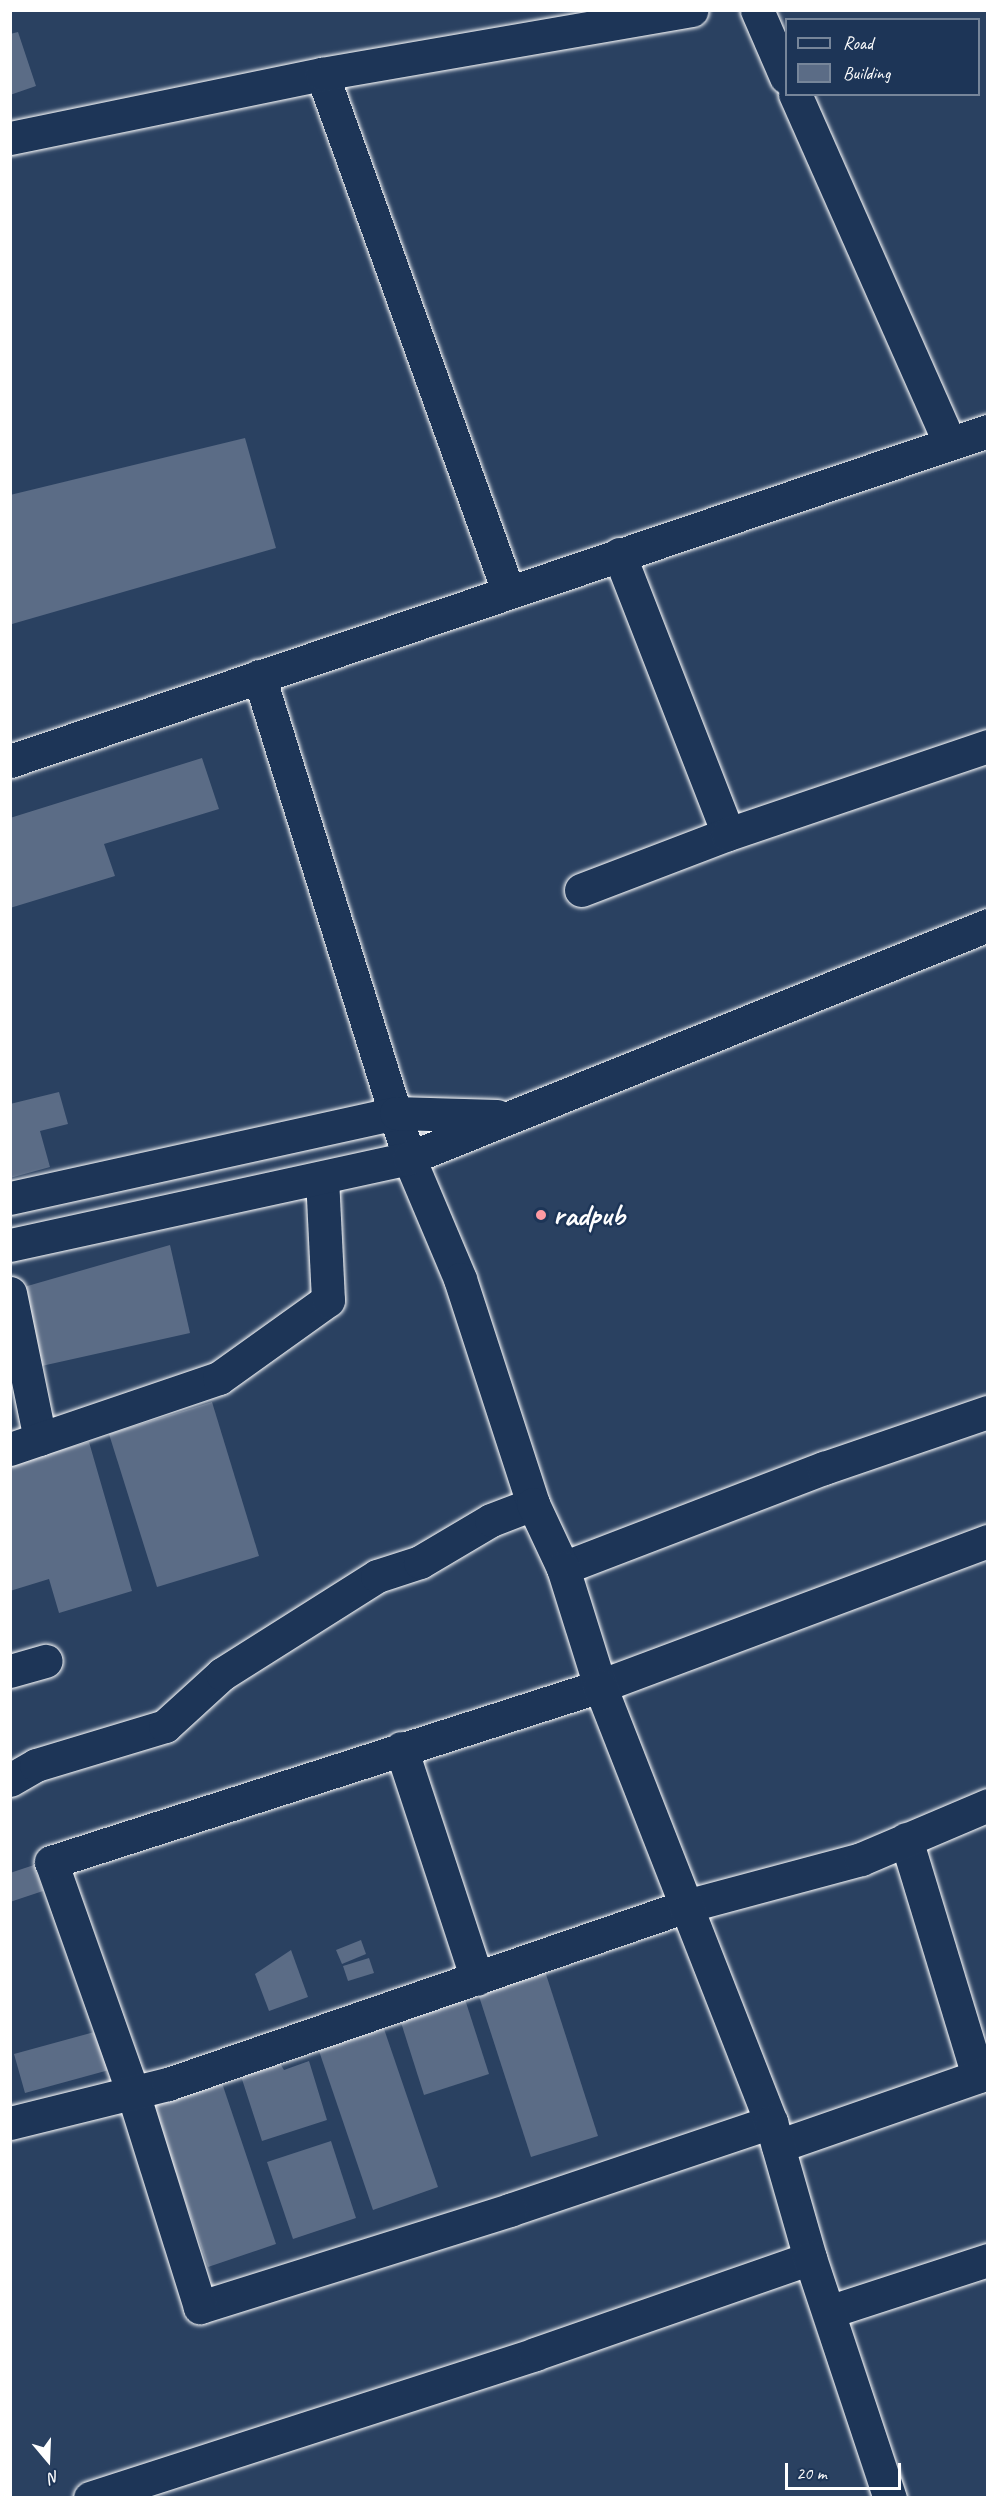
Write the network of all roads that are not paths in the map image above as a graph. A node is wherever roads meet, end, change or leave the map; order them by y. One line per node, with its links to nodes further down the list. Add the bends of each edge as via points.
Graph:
1 (692, 10): 3 (street)
2 (757, 10): 4 (street)
3 (322, 74): 6 (street); 10 (street)
4 (785, 75)
5 (796, 96): 8 (street)
6 (10, 138)
7 (987, 431): 8 (street)
8 (950, 443): 9 (street)
9 (619, 554): 10 (street); 14 (street)
10 (508, 591): 11 (street)
11 (259, 676): 13 (street); 17 (street)
12 (987, 746): 14 (street)
13 (10, 761)
14 (728, 834): 15 (street)
15 (581, 890)
16 (987, 925): 18 (street)
17 (396, 1113): 18 (street); 19 (street); 21 (street)
18 (508, 1116): 19 (street)
19 (409, 1158): 20 (street); 26 (street, via 460,1279)
20 (322, 1179): 22 (street); 25 (street, via 328,1300 219,1378)
21 (10, 1198)
22 (10, 1245)
23 (10, 1293): 25 (street)
24 (987, 1412): 28 (street, via 825,1468)
25 (25, 1444)
26 (533, 1504): 28 (street); 33 (street, via 491,1520 420,1562 377,1576 222,1674 165,1726 36,1765)
27 (987, 1541): 31 (street)
28 (563, 1568): 31 (street)
29 (46, 1661): 30 (street)
30 (10, 1671)
31 (600, 1686): 32 (street); 36 (street)
32 (401, 1748): 37 (street); 39 (street, via 51,1862)
33 (10, 1780)
34 (987, 1805): 35 (street)
35 (906, 1839): 36 (street, via 861,1858); 38 (street)
36 (686, 1906): 37 (street); 41 (street)
37 (477, 1979): 39 (street)
38 (983, 2075): 41 (street)
39 (133, 2093): 40 (street); 41 (street, via 200,2307 510,2210)
40 (10, 2123)
41 (775, 2134): 42 (street)
42 (810, 2258): 44 (street); 45 (street, via 535,2354)
43 (987, 2260): 44 (street)
44 (831, 2311): 46 (street)
45 (90, 2498)
46 (890, 2498)

